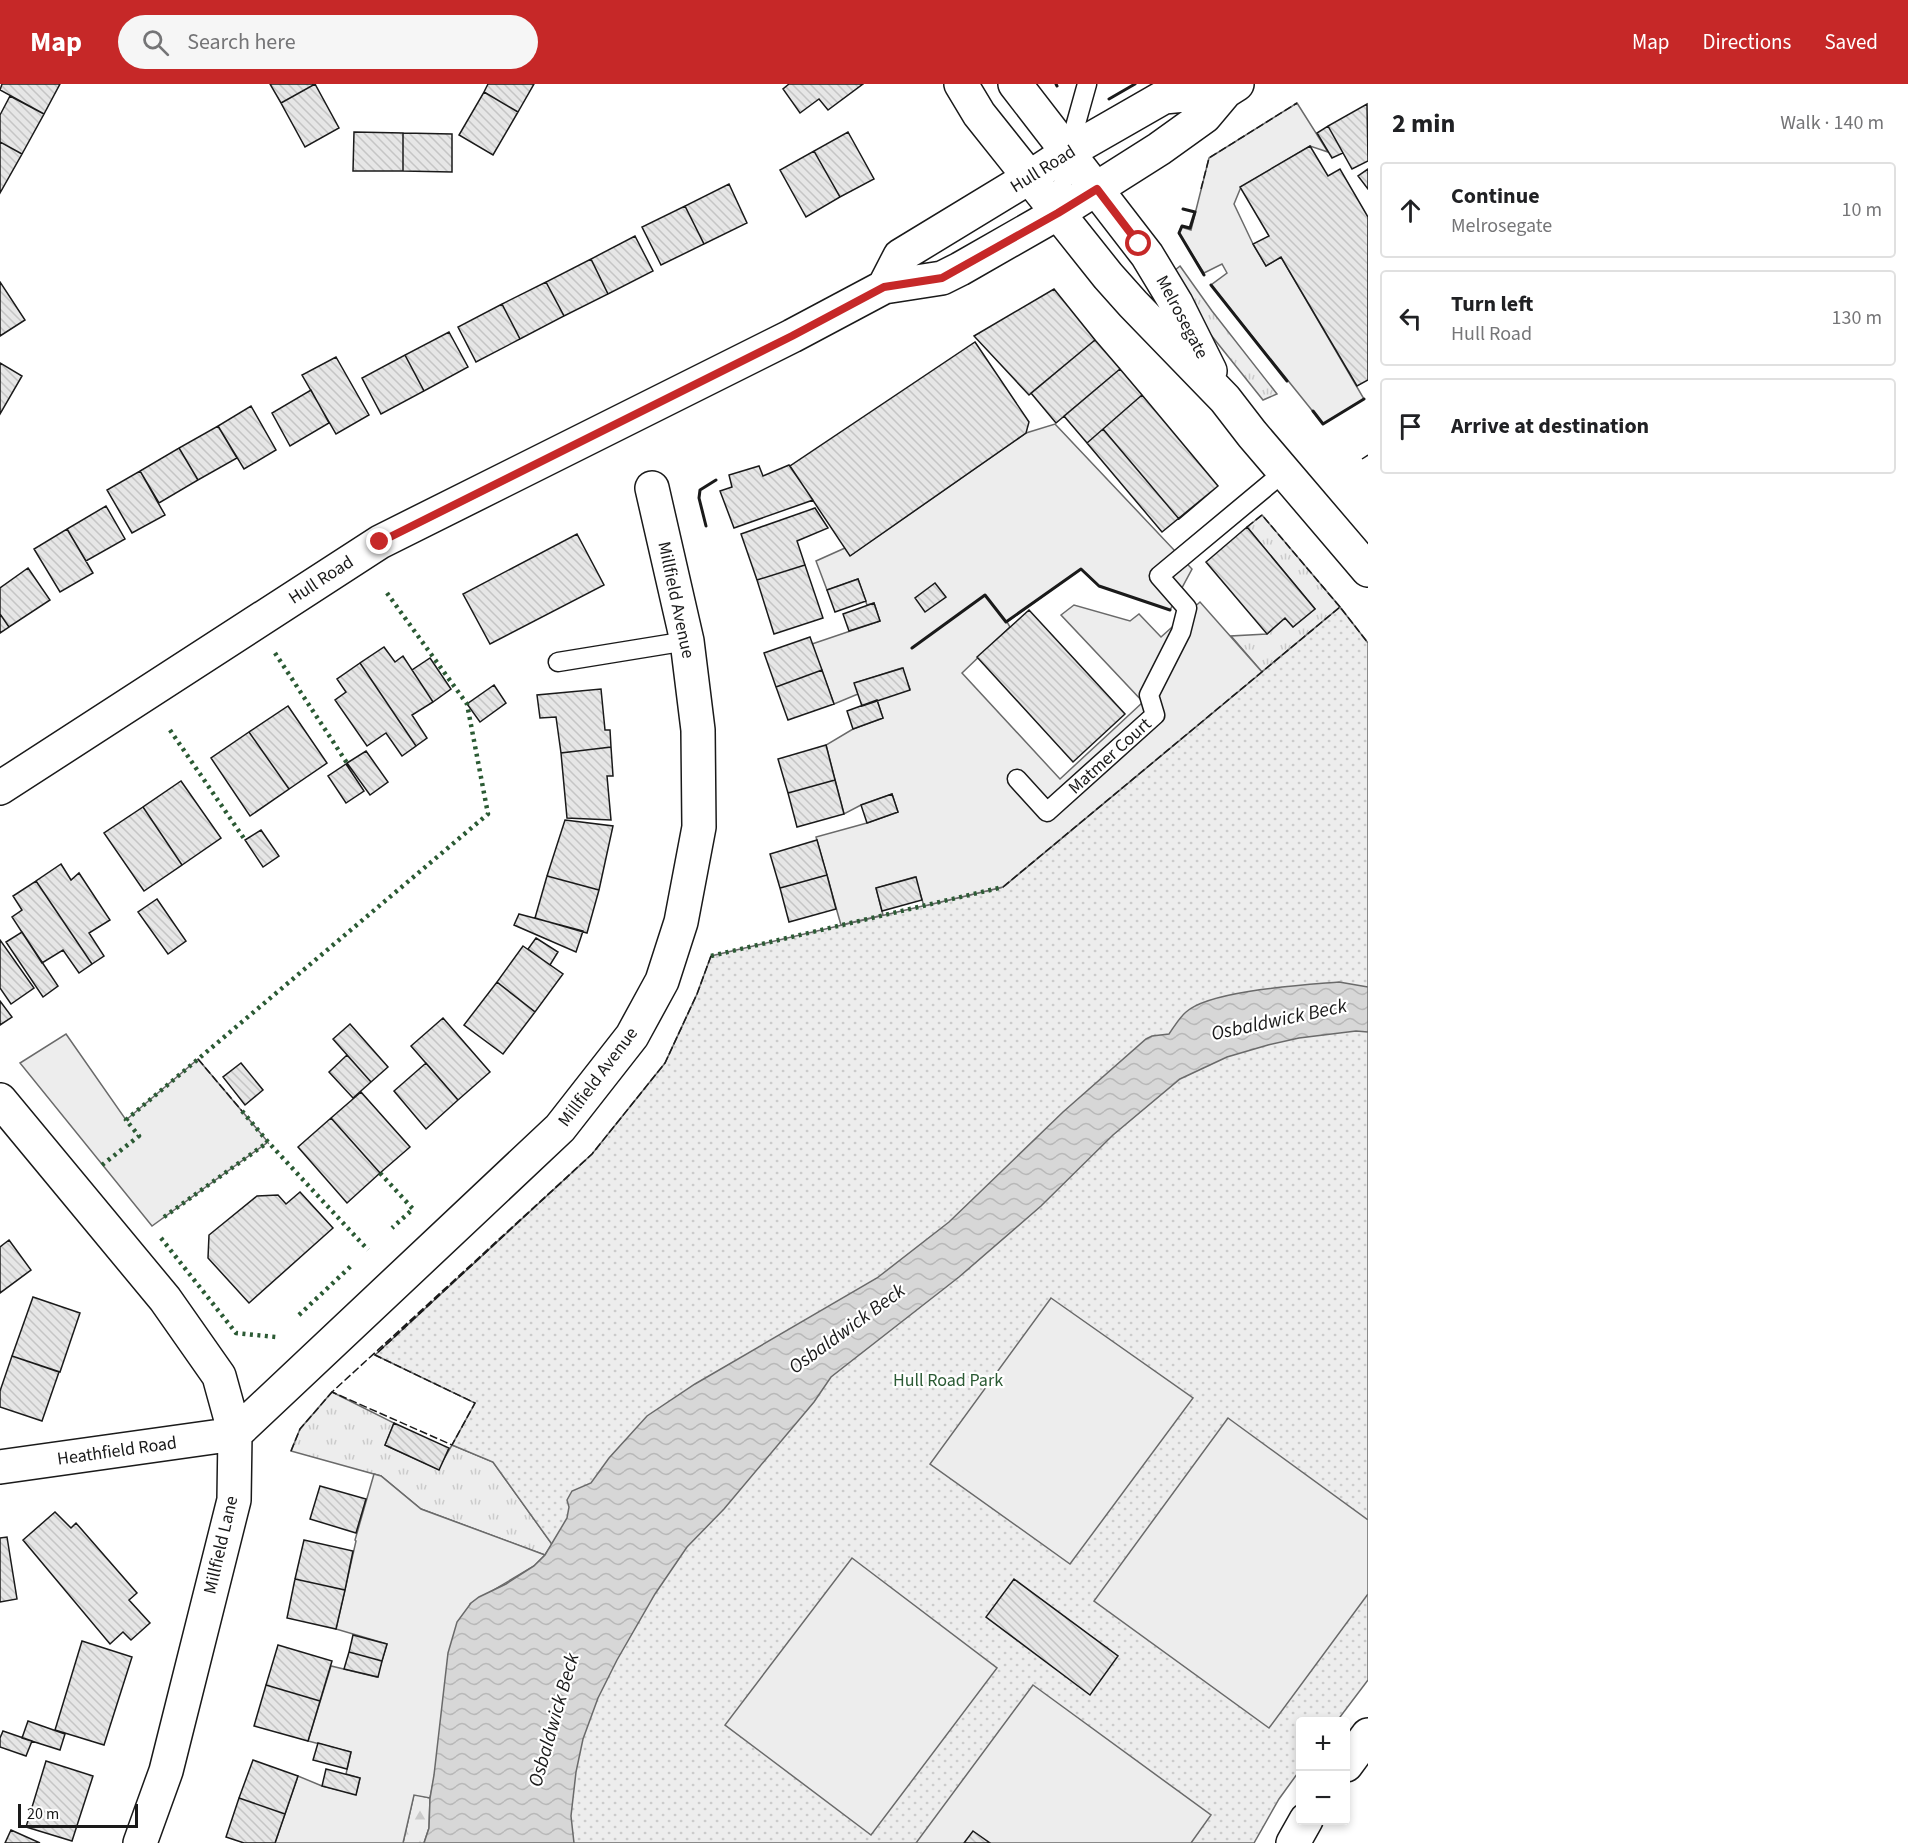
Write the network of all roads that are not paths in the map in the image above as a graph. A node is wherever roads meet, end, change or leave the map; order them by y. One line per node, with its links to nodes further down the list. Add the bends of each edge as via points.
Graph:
1 (961, 84): 6 (street, Melrosegate, via 979,114)
2 (1015, 84): 5 (street, Melrosegate)
3 (1087, 84): 5 (lane)
4 (1232, 87): 5 (street, Hull Road, via 1164,97); 7 (street, Hull Road, via 1205,116)
5 (1068, 152): 6 (street, Hull Road); 7 (street, Melrosegate); 8 (lane)
6 (1030, 177): 8 (street, Melrosegate); 9 (street, Hull Road, via 900,256)
7 (1097, 189): 8 (street, Hull Road); 10 (street, Melrosegate, via 1147,255)
8 (1058, 213): 9 (street, Hull Road, via 942,278); 10 (street, Melrosegate, via 1132,304)
9 (884, 287): 17 (street, Hull Road, via 380,542)
10 (1225, 399): 11 (street, Melrosegate)
11 (1284, 472): 13 (street, Melrosegate); 16 (lane, Matmer Court, via 1159,576 1187,608 1181,632 1149,695 1155,715 1047,812)
12 (652, 488): 14 (street, Millfield Avenue)
13 (1368, 570)
14 (687, 641): 15 (lane); 19 (street, Millfield Avenue, via 698,730 699,827 681,922 662,981 632,1036 560,1128)
15 (558, 662)
16 (1017, 779)
17 (0, 788)
18 (0, 1100): 19 (street, Millfield Lane, via 165,1299 219,1376)
19 (235, 1434): 20 (street, Heathfield Road); 24 (street, Millfield Lane, via 234,1500 166,1770)
20 (0, 1467)
21 (1368, 1735): 22 (street)
22 (1350, 1760)
23 (1304, 1825): 25 (street)
24 (140, 1843)
25 (1293, 1843)

